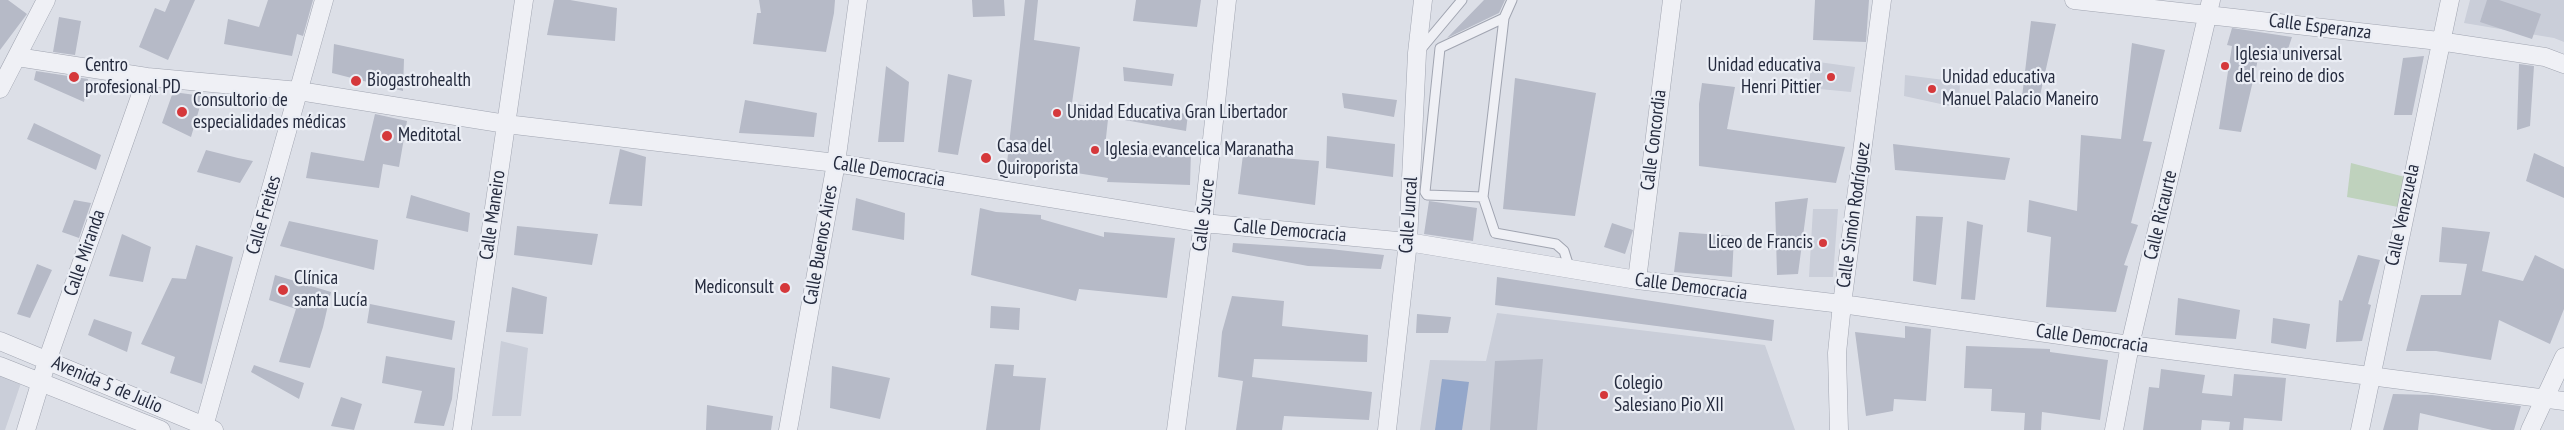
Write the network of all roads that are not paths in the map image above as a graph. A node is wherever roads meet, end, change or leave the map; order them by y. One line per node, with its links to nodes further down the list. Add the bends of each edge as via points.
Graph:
1 (46, 0): 17 (street)
2 (324, 0): 21 (street, Calle Freites)
3 (524, 0): 22 (street, Calle Maneiro)
4 (858, 0): 23 (street, Calle Buenos Aires)
5 (1227, 0): 25 (street, Calle Sucre)
6 (1423, 0): 16 (street, Calle Juncal)
7 (1462, 0): 16 (lane)
8 (1512, 0): 14 (lane)
9 (1672, 0): 28 (street, Calle Concordia)
10 (1882, 0): 29 (street, Calle Simón Rodríguez)
11 (2074, 0): 13 (street, Calle Esperanza)
12 (2450, 0): 15 (street, Calle Venezuela)
13 (2209, 7): 15 (street, Calle Esperanza); 31 (street, Calle Ricaurte)
14 (1504, 18): 24 (lane); 24 (lane, via 1440,48 1425,192 1427,195)
15 (2440, 41): 18 (street, Calle Esperanza, via 2545,56); 35 (street, Calle Venezuela)
16 (1417, 53): 26 (street, Calle Juncal)
17 (16, 57): 19 (street, Calle Democracia); 20 (street)
18 (2564, 64)
19 (147, 77): 21 (street, Calle Democracia); 33 (street, Calle Miranda)
20 (0, 89)
21 (299, 91): 22 (street, Calle Democracia); 39 (street, Calle Freites)
22 (506, 124): 23 (street, Calle Democracia); 42 (street, Calle Maneiro)
23 (836, 163): 25 (street, Calle Democracia); 43 (street, Calle Buenos Aires)
24 (1483, 197): 27 (lane, via 1495,233 1556,244 1564,250)
25 (1203, 224): 26 (street, Calle Democracia); 44 (street, Calle Sucre)
26 (1408, 242): 27 (street, Calle Democracia); 45 (street, Calle Juncal)
27 (1570, 270): 28 (street, Calle Democracia)
28 (1637, 280): 29 (street, Calle Democracia)
29 (1842, 304): 31 (street, Calle Democracia); 46 (street, Calle Simón Rodríguez, via 1837,353)
30 (0, 341): 33 (street, Avenida 5 de Julio)
31 (2130, 345): 35 (street, Calle Democracia); 47 (street, Calle Ricaurte)
32 (2564, 357): 37 (street)
33 (47, 361): 36 (street, Calle Miranda); 39 (street, Avenida 5 de Julio)
34 (0, 366): 36 (street, Avenida 5 de Julio)
35 (2370, 375): 37 (street, Calle Democracia); 48 (street, Calle Venezuela)
36 (41, 383): 40 (street, Calle Miranda); 41 (street, Avenida 5 de Julio)
37 (2545, 398): 38 (street, Calle Democracia); 49 (street)
38 (2564, 401)
39 (208, 429)
40 (26, 430)
41 (161, 430)
42 (462, 430)
43 (788, 430)
44 (1176, 430)
45 (1387, 430)
46 (1839, 430)
47 (2114, 430)
48 (2360, 430)
49 (2530, 430)

